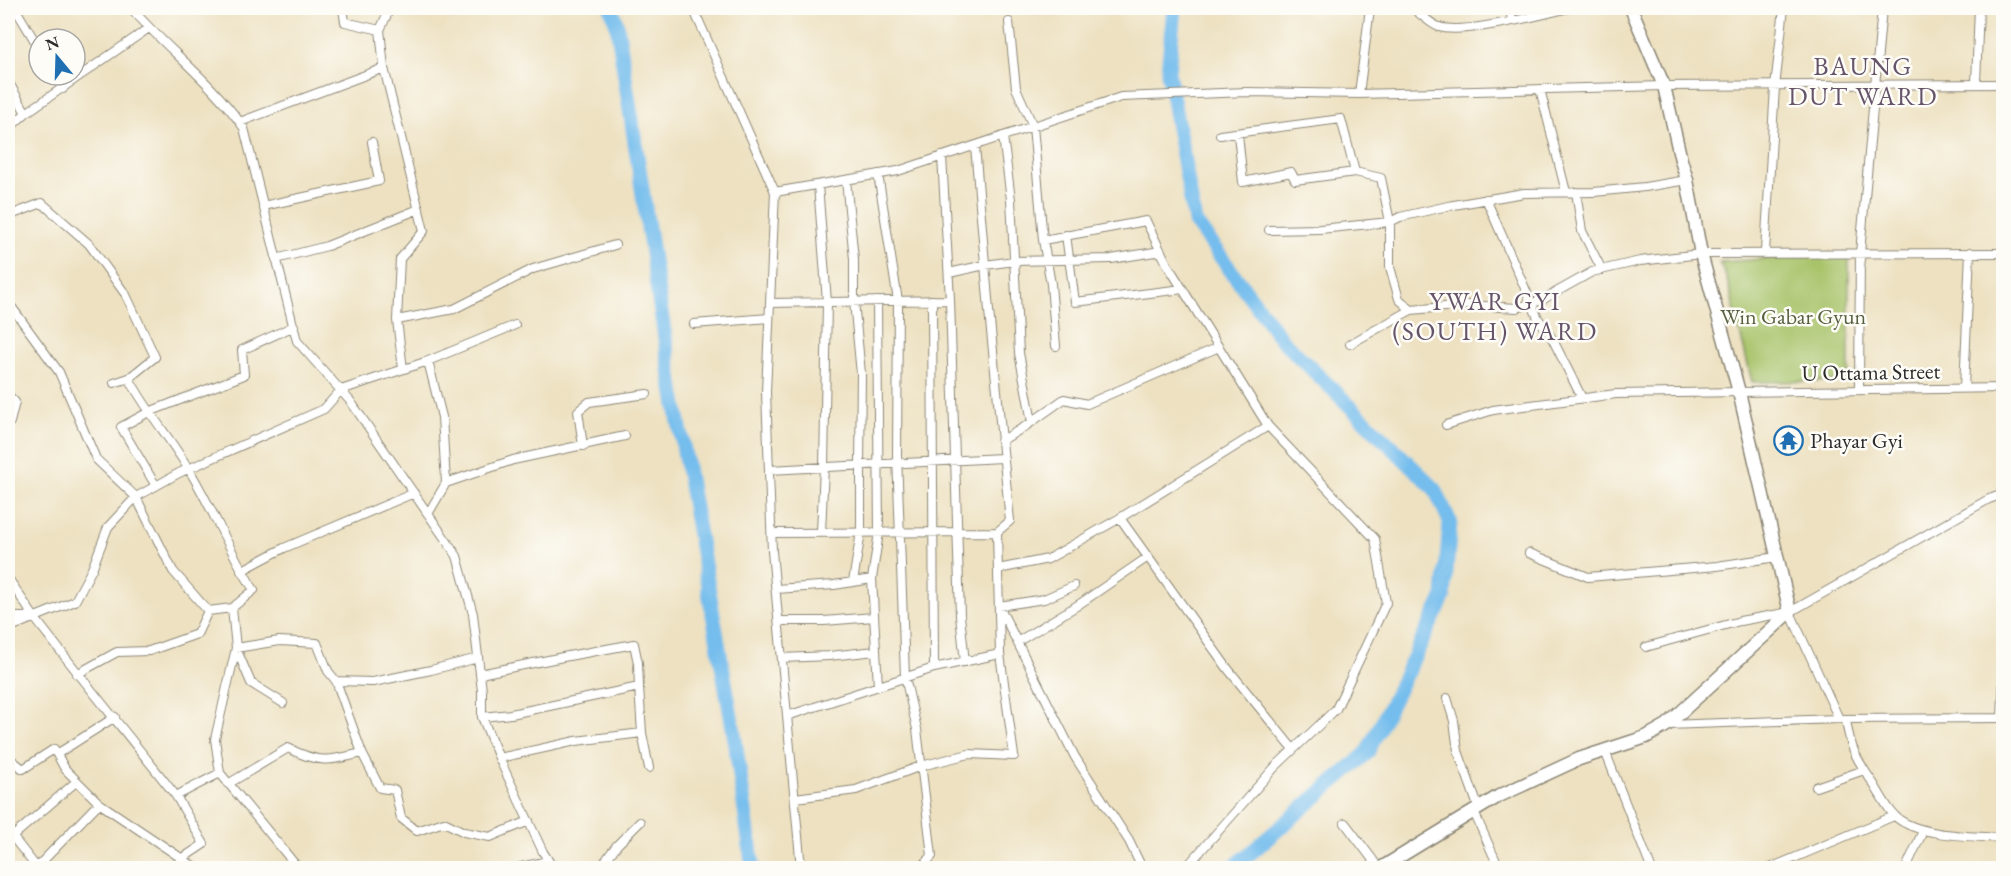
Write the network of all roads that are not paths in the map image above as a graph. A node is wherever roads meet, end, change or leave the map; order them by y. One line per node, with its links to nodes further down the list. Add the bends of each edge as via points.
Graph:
1 (15, 8): 16 (street)
2 (131, 8): 17 (street)
3 (343, 8): 18 (street, via 345,22)
4 (390, 8): 18 (street)
5 (693, 8): 44 (street)
6 (1370, 8): 28 (street)
7 (1412, 8): 14 (street, via 1438,27 1462,29)
8 (1510, 8): 14 (street)
9 (1568, 8): 14 (street)
10 (1631, 8): 24 (main road)
11 (1784, 8): 25 (street)
12 (1882, 8): 23 (street)
13 (1979, 8): 21 (street)
14 (1512, 21)
15 (1009, 22): 31 (street, via 1016,88)
16 (27, 28)
17 (149, 28): 26 (street); 30 (street, via 230,107)
18 (380, 30): 19 (street)
19 (384, 68): 30 (street); 49 (street)
20 (8, 81): 29 (street)
21 (1976, 83): 22 (street); 23 (street)
22 (2004, 84)
23 (1876, 85): 25 (street); 59 (street)
24 (1664, 86): 25 (street); 27 (street); 42 (main road)
25 (1775, 87): 57 (street)
26 (63, 89): 29 (street)
27 (1540, 89): 28 (street); 45 (street)
28 (1359, 94): 31 (street, via 1247,92 1121,97)
29 (26, 113): 32 (street)
30 (240, 122): 48 (street)
31 (1033, 126): 35 (street); 54 (street)
32 (8, 129)
33 (1238, 134): 34 (street); 39 (street, via 1341,119); 39 (street, via 1243,182 1291,172 1295,180)
34 (1220, 135)
35 (1004, 136): 37 (street); 64 (street)
36 (372, 142): 48 (street, via 379,181)
37 (975, 146): 38 (street); 66 (street)
38 (942, 156): 40 (street); 68 (street)
39 (1355, 172): 51 (street, via 1381,178)
40 (878, 174): 41 (street); 74 (street)
41 (846, 180): 43 (street); 72 (street)
42 (1687, 180): 46 (street); 61 (main road)
43 (818, 184): 44 (street); 76 (street)
44 (774, 192): 77 (street)
45 (1566, 192): 46 (street); 47 (street)
46 (1576, 192): 67 (street, via 1582,231)
47 (1486, 199): 51 (street); 78 (street)
48 (263, 206): 62 (street)
49 (419, 209): 62 (street, via 327,246); 81 (street, via 424,231 400,260)
50 (8, 216): 90 (street, via 42,203 95,252 126,295 155,357)
51 (1390, 222): 52 (street, via 1320,230); 79 (street, via 1390,267 1399,300)
52 (1269, 230)
53 (1066, 235): 54 (street); 56 (street, via 1146,221); 63 (street)
54 (1043, 240): 65 (street)
55 (615, 245): 81 (street, via 533,269 454,309)
56 (1161, 251): 63 (street, via 1111,259); 69 (street)
57 (1766, 252): 59 (street); 61 (street)
58 (1970, 252): 59 (street); 60 (street); 92 (street)
59 (1860, 253): 95 (street)
60 (2004, 253)
61 (1701, 254): 67 (street); 96 (main road)
62 (276, 259): 84 (street)
63 (1068, 259): 65 (street); 69 (street, via 1075,303)
64 (1014, 261): 65 (street); 66 (street); 101 (street, via 1019,353)
65 (1046, 261): 86 (street)
66 (985, 265): 68 (street); 106 (street)
67 (1602, 270): 78 (street)
68 (949, 273): 71 (street)
69 (1183, 289): 87 (street)
70 (932, 300): 71 (street); 74 (street); 110 (street)
71 (950, 300): 109 (street)
72 (854, 301): 73 (street); 76 (street); 114 (street, via 861,374)
73 (877, 301): 74 (street); 112 (street)
74 (898, 301): 111 (street)
75 (8, 302): 121 (street, via 60,372 96,459)
76 (827, 302): 77 (street); 113 (street)
77 (770, 303): 80 (street)
78 (1533, 303): 79 (street, via 1517,308 1467,305); 99 (street)
79 (1411, 310): 85 (street)
80 (769, 318): 82 (street); 116 (street)
81 (397, 320): 89 (street)
82 (694, 324)
83 (515, 325): 88 (street)
84 (294, 326): 94 (street, via 297,341); 100 (street, via 242,350 244,375)
85 (1350, 344)
86 (1056, 346)
87 (1219, 347): 101 (street, via 1087,404 1064,399); 104 (street)
88 (428, 361): 89 (street); 117 (street, via 442,417)
89 (403, 369): 94 (street)
90 (129, 378): 91 (street); 100 (street)
91 (114, 383)
92 (1964, 388): 93 (street, U Ottama Street); 95 (street, U Ottama Street)
93 (2004, 388)
94 (341, 390): 115 (street, via 324,409); 119 (street)
95 (1859, 390): 96 (street, U Ottama Street)
96 (1739, 392): 99 (street, U Ottama Street); 134 (main road)
97 (647, 394): 107 (street, via 589,402 578,411)
98 (8, 395): 102 (street, via 15,402)
99 (1582, 398): 103 (street, U Ottama Street, via 1492,410)
100 (149, 412): 115 (street); 118 (street, via 122,426)
101 (1032, 422): 106 (street)
102 (8, 424)
103 (1446, 425)
104 (1268, 426): 123 (street); 176 (street, via 1375,539 1386,603 1336,709)
105 (625, 436): 107 (street)
106 (1001, 441): 108 (street)
107 (583, 446): 117 (street, via 513,460)
108 (1002, 458): 109 (street); 130 (street, via 1010,521)
109 (956, 460): 110 (street); 129 (street)
110 (933, 461): 111 (street); 128 (street)
111 (897, 463): 112 (street); 127 (street)
112 (878, 464): 114 (street); 126 (street)
113 (824, 467): 114 (street); 116 (street); 124 (street)
114 (860, 468): 125 (street)
115 (188, 469): 118 (street); 136 (street)
116 (769, 470): 131 (street)
117 (446, 483): 122 (street)
118 (156, 486): 121 (street)
119 (414, 493): 122 (street); 136 (street, via 284,548)
120 (2004, 494): 145 (street, via 1979,504)
121 (136, 497): 144 (street, via 173,571); 147 (street, via 108,527 75,601)
122 (428, 514): 156 (street, via 456,556 473,614)
123 (1120, 518): 133 (street); 135 (street, via 1048,559)
124 (821, 532): 125 (street); 131 (street)
125 (861, 532): 126 (street); 139 (street)
126 (879, 532): 127 (street); 138 (street)
127 (901, 532): 128 (street); 163 (street)
128 (933, 532): 129 (street); 159 (street)
129 (957, 532): 130 (street); 158 (street)
130 (997, 532): 135 (street)
131 (772, 533): 141 (street)
132 (1529, 553): 134 (street, via 1588,577)
133 (1148, 557): 151 (street); 176 (street, via 1228,669)
134 (1777, 557): 145 (main road)
135 (998, 569): 142 (street)
136 (241, 571): 143 (street, via 254,590)
137 (8, 578): 147 (street)
138 (872, 579): 139 (street); 148 (street)
139 (854, 582): 141 (street)
140 (1074, 586): 142 (street, via 1044,599)
141 (776, 589): 149 (street)
142 (999, 606): 151 (street); 155 (street)
143 (231, 608): 144 (street); 153 (street)
144 (208, 611): 161 (street, via 197,633 149,651 117,652)
145 (1790, 612): 152 (street, via 1740,621); 173 (street); 174 (main road)
146 (8, 616): 147 (street)
147 (34, 616): 150 (street); 161 (street)
148 (874, 617): 149 (street); 154 (street)
149 (779, 621): 157 (street)
150 (8, 627)
151 (1017, 642): 213 (street, via 1075,757)
152 (1646, 647)
153 (236, 648): 164 (street, via 279,641 317,643 328,672); 168 (street, via 251,683); 187 (street, via 215,739)
154 (876, 651): 157 (street); 165 (street)
155 (1000, 654): 158 (street); 183 (street, via 1014,756 969,754)
156 (478, 658): 162 (street); 164 (street, via 373,682)
157 (782, 658): 171 (street)
158 (965, 662): 159 (street)
159 (934, 668): 163 (street)
160 (2004, 671): 172 (street)
161 (77, 674): 169 (street)
162 (480, 674): 166 (street, via 634,644); 170 (street)
163 (905, 677): 165 (street); 183 (street)
164 (336, 681): 178 (street)
165 (878, 686): 171 (street)
166 (639, 687): 170 (street); 175 (street)
167 (1447, 698): 194 (street, via 1458,751)
168 (283, 703)
169 (115, 717): 179 (street); 191 (street)
170 (482, 717): 181 (street)
171 (787, 717): 192 (street)
172 (2003, 718): 173 (street)
173 (1842, 719): 174 (street); 186 (street)
174 (1666, 725): 177 (main road, via 1646,737)
175 (642, 733): 181 (street, via 576,741); 184 (street)
176 (1293, 749): 214 (street, via 1190,863)
177 (1605, 751): 194 (main road, via 1579,759); 217 (street)
178 (362, 753): 189 (street, via 333,760 306,757 288,748); 196 (street, via 380,788 395,790 401,818 417,831 444,822 464,832 490,837)
179 (57, 754): 182 (street, via 54,749 23,769); 188 (street)
180 (8, 757): 182 (street)
181 (499, 758): 196 (street)
182 (15, 763): 185 (street)
183 (921, 766): 192 (street, via 856,790); 212 (street, via 932,856)
184 (649, 768)
185 (8, 769)
186 (1864, 770): 190 (street); 195 (street)
187 (220, 773): 189 (street); 191 (street)
188 (77, 781): 193 (street); 200 (street)
189 (228, 784): 208 (street)
190 (1816, 787)
191 (176, 796): 202 (street, via 204,844)
192 (795, 798): 211 (street)
193 (99, 803): 202 (street); 205 (street)
194 (1477, 810): 215 (main road); 216 (street)
195 (1894, 816): 199 (street); 204 (street)
196 (529, 821): 203 (street)
197 (640, 822): 210 (street)
198 (1345, 824): 215 (street)
199 (1923, 831): 201 (street); 219 (street)
200 (10, 834): 205 (street)
201 (2004, 838)
202 (183, 858): 206 (street); 207 (street)
203 (550, 865): 209 (street)
204 (1780, 866): 218 (street)
205 (36, 868)
206 (172, 868)
207 (196, 868)
208 (298, 868)
209 (517, 868)
210 (600, 868)
211 (803, 868)
212 (921, 868)
213 (1142, 868)
214 (1179, 868)
215 (1380, 868)
216 (1499, 868)
217 (1652, 868)
218 (1770, 868)
219 (1906, 868)

